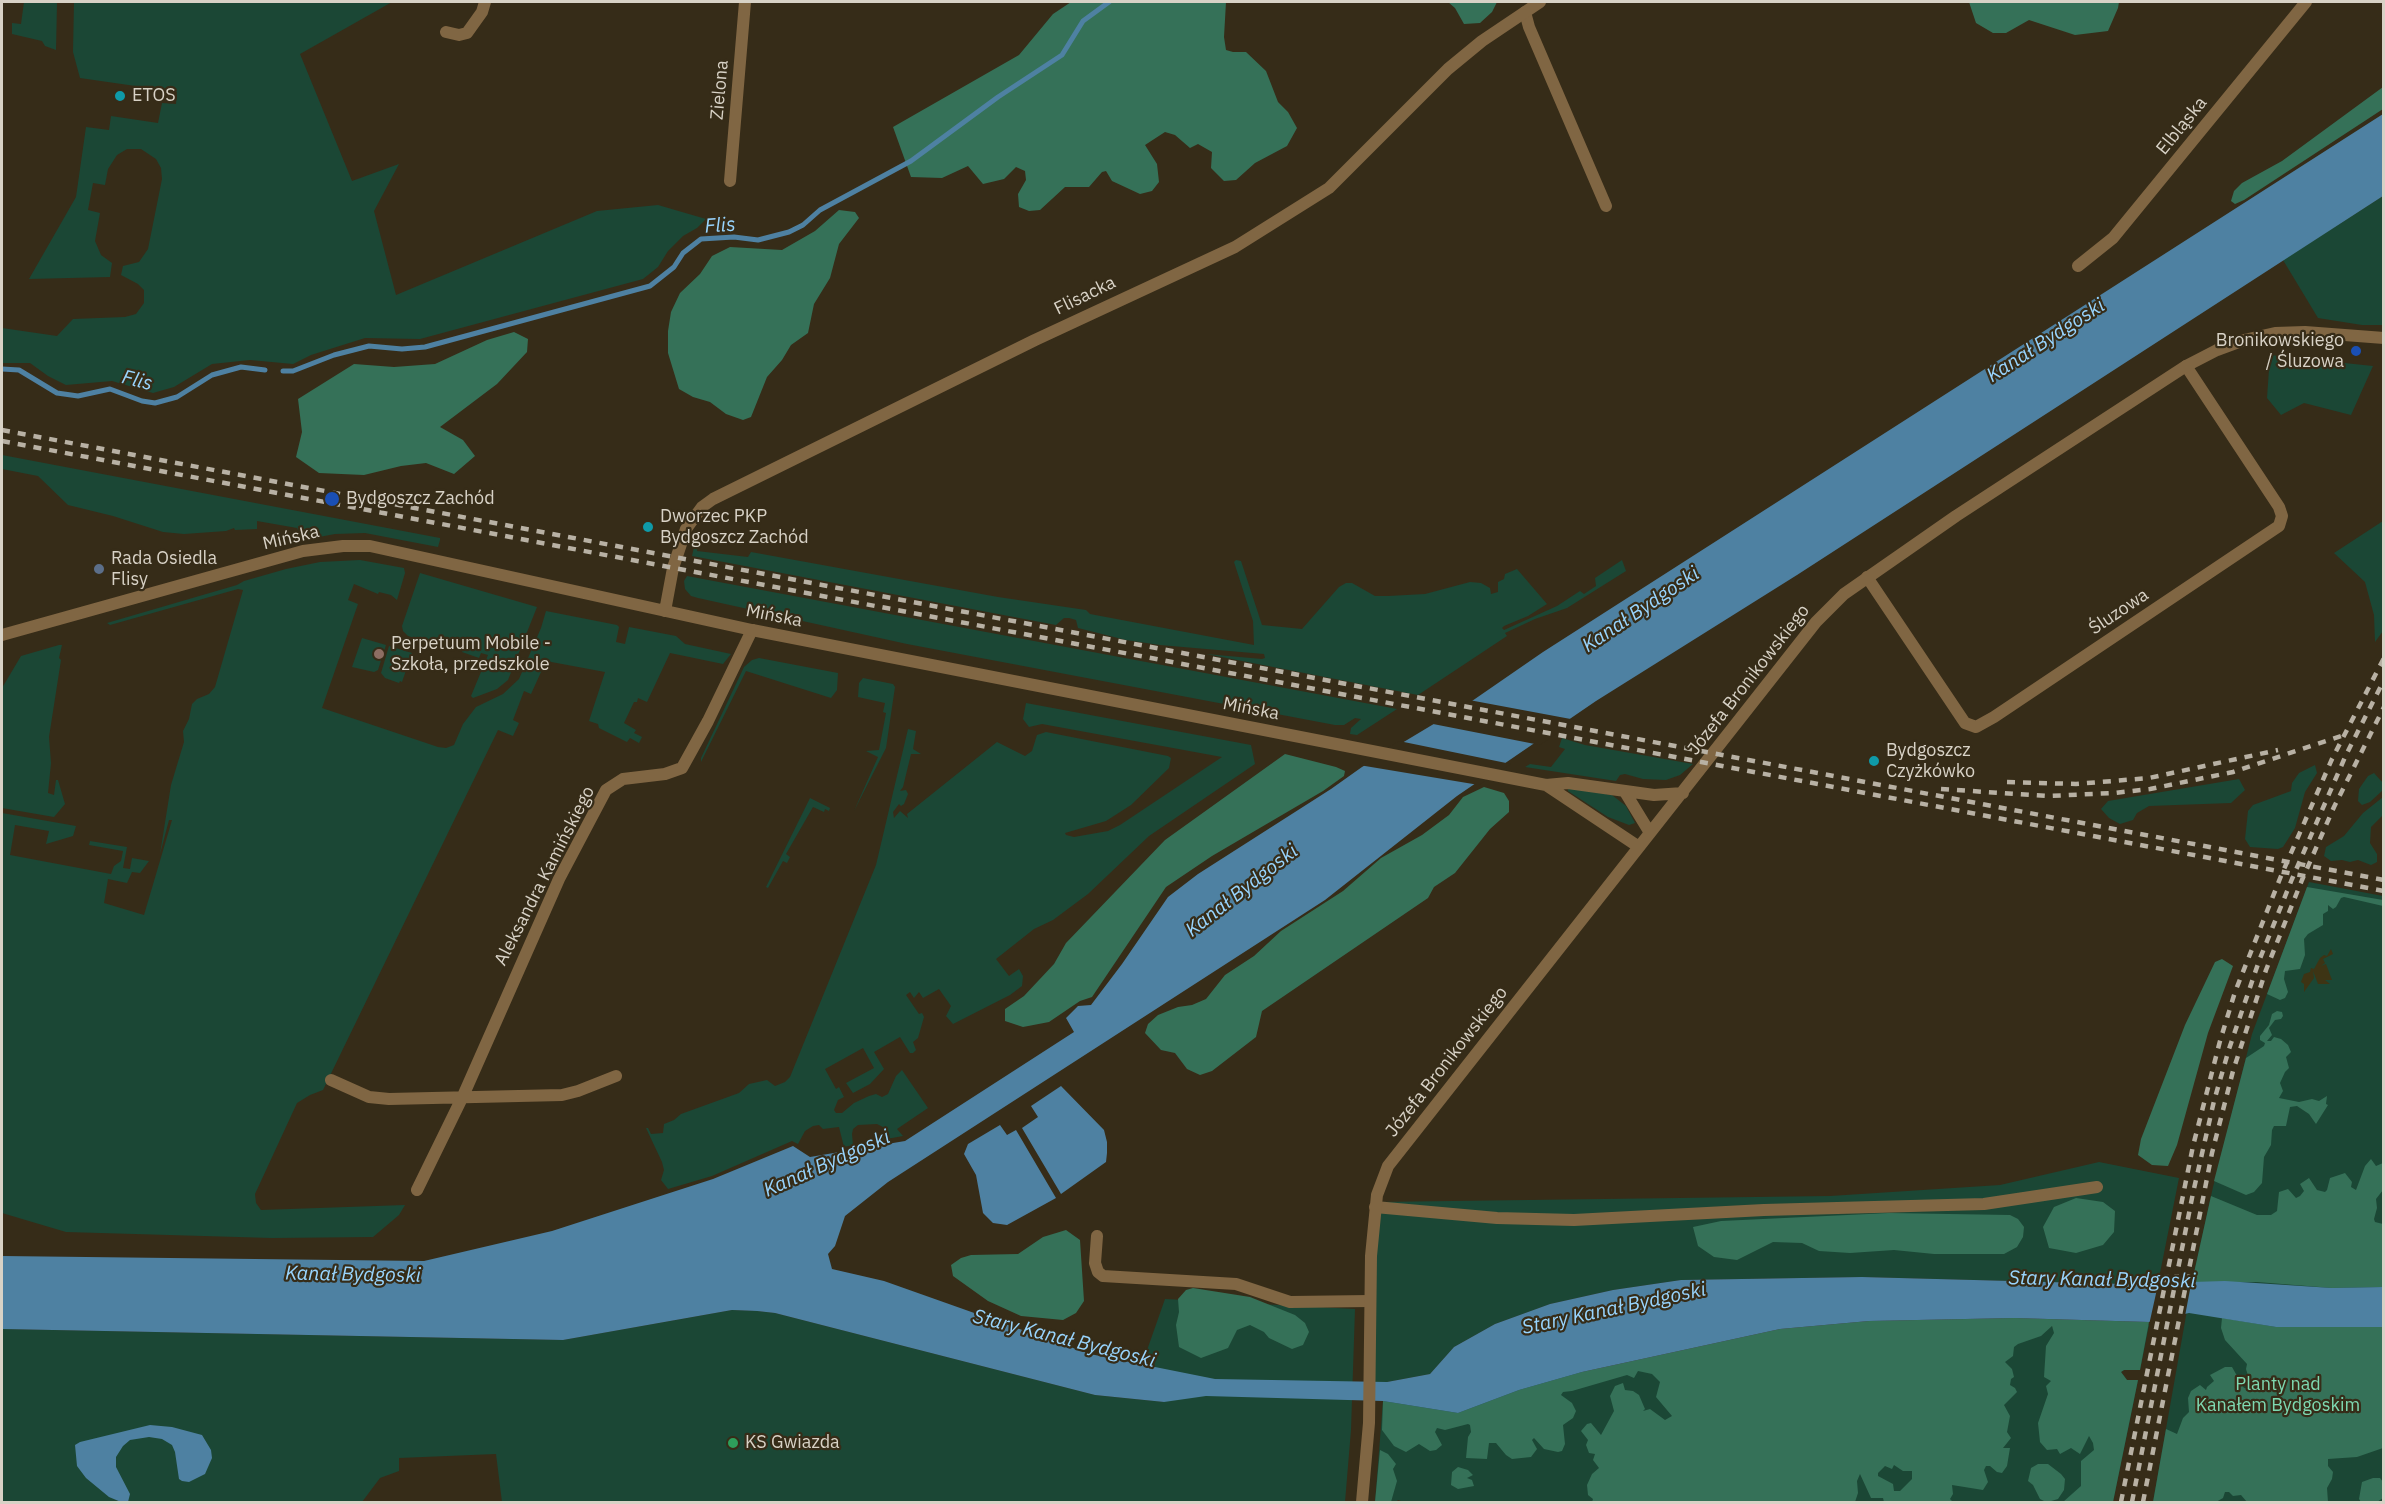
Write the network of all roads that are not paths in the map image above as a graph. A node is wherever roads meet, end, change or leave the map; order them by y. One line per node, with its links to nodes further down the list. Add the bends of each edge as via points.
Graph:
1 (485, 2): 6 (street, via 467,33)
2 (745, 2): 7 (street, Zielona)
3 (1540, 2): 5 (street, Flisacka)
4 (2306, 2): 9 (street, Elbląska, via 2113,238)
5 (1525, 12): 8 (street); 13 (street, Flisacka, via 1448,69 1329,188 1235,247 1042,336 713,499 686,529)
6 (446, 32)
7 (730, 181)
8 (1606, 207)
9 (2078, 266)
10 (2384, 338): 11 (street, Józefa Bronikowskiego, via 2275,333 2228,346)
11 (2186, 366): 12 (street, Józefa Bronikowskiego); 12 (street, Śluzowa, via 2279,507 2282,520 2272,531 2004,710 1976,727 1965,723)
12 (1867, 577): 18 (street, Józefa Bronikowskiego, via 1816,621)
13 (665, 611): 14 (street, Mińska); 15 (street, Mińska, via 370,546 343,546 303,551)
14 (752, 630): 16 (street, Mińska); 23 (street, Aleksandra Kamińskiego, via 682,768 623,779 606,790 559,879)
15 (2, 635)
16 (1546, 785): 17 (street, Mińska, via 1568,783); 20 (street, Mińska)
17 (1625, 792): 18 (street, Mińska); 19 (street)
18 (1683, 793): 19 (street, Józefa Bronikowskiego)
19 (1650, 833): 20 (street, Józefa Bronikowskiego)
20 (1639, 848): 26 (street, Józefa Bronikowskiego, via 1388,1166)
21 (616, 1076): 23 (street, via 562,1095)
22 (331, 1080): 23 (street, via 379,1098)
23 (463, 1096): 25 (street, Aleksandra Kamińskiego)
24 (2097, 1186): 26 (street, via 1984,1204 1574,1220 1497,1218)
25 (417, 1190)
26 (1375, 1207): 28 (street, Józefa Bronikowskiego)
27 (1097, 1236): 28 (street, via 1095,1263 1103,1276 1236,1284 1290,1302)
28 (1370, 1301): 29 (street, Józefa Bronikowskiego, via 1369,1413)
29 (1362, 1503)

